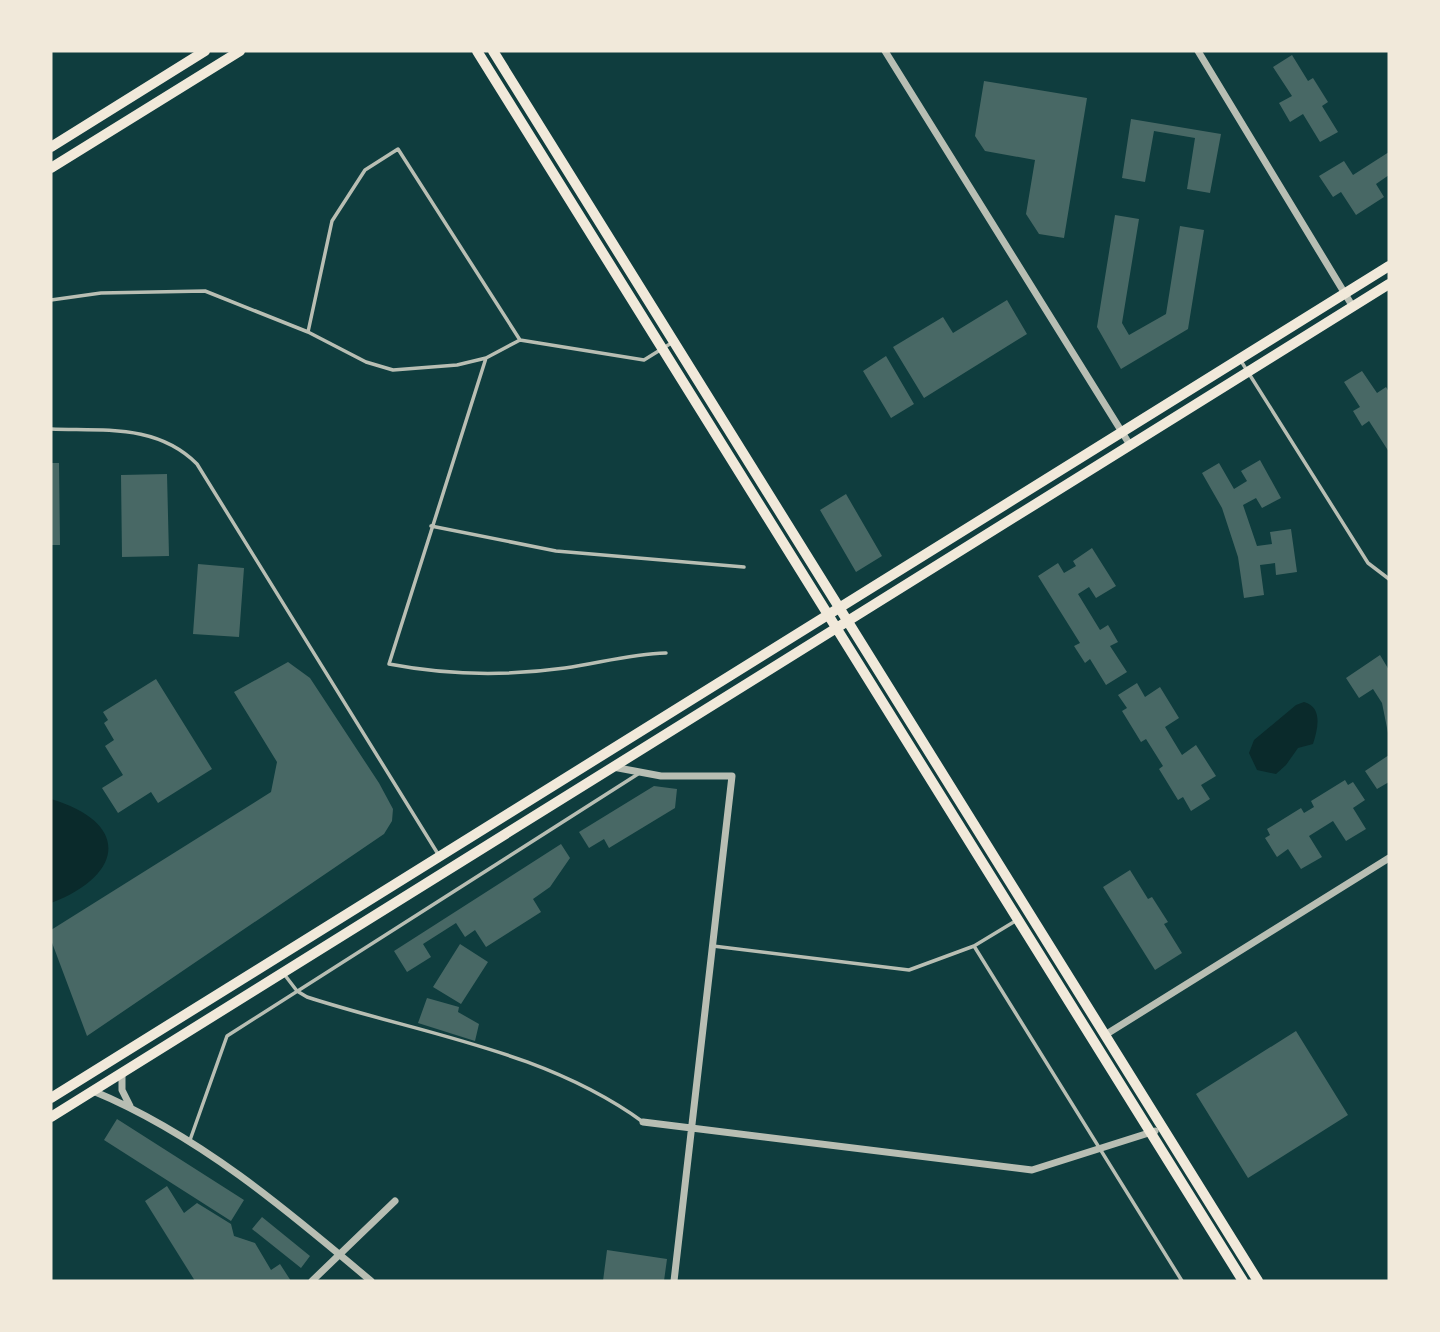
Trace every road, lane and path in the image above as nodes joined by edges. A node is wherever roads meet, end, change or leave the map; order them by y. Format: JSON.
{"nodes":[{"id":1,"x":205,"y":51,"type":"edge"},
{"id":2,"x":240,"y":51,"type":"edge"},
{"id":3,"x":477,"y":51,"type":"edge"},
{"id":4,"x":493,"y":51,"type":"edge"},
{"id":5,"x":885,"y":51,"type":"edge"},
{"id":6,"x":1198,"y":51,"type":"edge"},
{"id":7,"x":51,"y":146,"type":"edge"},
{"id":8,"x":51,"y":168,"type":"edge"},
{"id":9,"x":1389,"y":266,"type":"edge"},
{"id":10,"x":1389,"y":284,"type":"edge"},
{"id":11,"x":1345,"y":294,"type":"junction"},
{"id":12,"x":51,"y":300,"type":"edge"},
{"id":13,"x":1353,"y":307,"type":"junction"},
{"id":14,"x":308,"y":332,"type":"junction"},
{"id":15,"x":520,"y":340,"type":"junction"},
{"id":16,"x":674,"y":342,"type":"junction"},
{"id":17,"x":663,"y":348,"type":"junction"},
{"id":18,"x":486,"y":358,"type":"junction"},
{"id":19,"x":1240,"y":359,"type":"junction"},
{"id":20,"x":1248,"y":372,"type":"junction"},
{"id":21,"x":51,"y":429,"type":"edge"},
{"id":22,"x":1122,"y":433,"type":"junction"},
{"id":23,"x":1130,"y":445,"type":"junction"},
{"id":24,"x":431,"y":526,"type":"junction"},
{"id":25,"x":744,"y":567,"type":"dead end"},
{"id":26,"x":1389,"y":579,"type":"edge"},
{"id":27,"x":839,"y":608,"type":"junction"},
{"id":28,"x":828,"y":615,"type":"junction"},
{"id":29,"x":847,"y":621,"type":"junction"},
{"id":30,"x":836,"y":628,"type":"junction"},
{"id":31,"x":666,"y":653,"type":"dead end"},
{"id":32,"x":612,"y":767,"type":"junction"},
{"id":33,"x":640,"y":773,"type":"junction"},
{"id":34,"x":439,"y":857,"type":"junction"},
{"id":35,"x":1389,"y":858,"type":"edge"},
{"id":36,"x":1018,"y":920,"type":"junction"},
{"id":37,"x":713,"y":946,"type":"junction"},
{"id":38,"x":974,"y":946,"type":"junction"},
{"id":39,"x":283,"y":972,"type":"junction"},
{"id":40,"x":298,"y":991,"type":"junction"},
{"id":41,"x":1105,"y":1035,"type":"junction"},
{"id":42,"x":122,"y":1072,"type":"junction"},
{"id":43,"x":92,"y":1091,"type":"junction"},
{"id":44,"x":51,"y":1098,"type":"edge"},
{"id":45,"x":130,"y":1107,"type":"junction"},
{"id":46,"x":51,"y":1116,"type":"edge"},
{"id":47,"x":643,"y":1122,"type":"joint"},
{"id":48,"x":1162,"y":1127,"type":"junction"},
{"id":49,"x":692,"y":1129,"type":"junction"},
{"id":50,"x":1151,"y":1133,"type":"junction"},
{"id":51,"x":189,"y":1142,"type":"junction"},
{"id":52,"x":1100,"y":1149,"type":"junction"},
{"id":53,"x":395,"y":1201,"type":"dead end"},
{"id":54,"x":340,"y":1254,"type":"junction"},
{"id":55,"x":312,"y":1281,"type":"edge"},
{"id":56,"x":371,"y":1281,"type":"edge"},
{"id":57,"x":674,"y":1281,"type":"edge"},
{"id":58,"x":1182,"y":1281,"type":"edge"},
{"id":59,"x":1243,"y":1281,"type":"edge"},
{"id":60,"x":1258,"y":1281,"type":"edge"}],
"edges":[{"from":1,"to":7,"type":"main road"},
{"from":2,"to":8,"type":"main road"},
{"from":3,"to":17,"type":"main road"},
{"from":4,"to":16,"type":"main road"},
{"from":5,"to":22,"type":"street"},
{"from":6,"to":11,"type":"street"},
{"from":9,"to":11,"type":"main road"},
{"from":10,"to":13,"type":"main road"},
{"from":11,"to":13,"type":"street"},
{"from":11,"to":19,"type":"main road"},
{"from":12,"to":14,"type":"lane"},
{"from":13,"to":20,"type":"main road"},
{"from":14,"to":15,"type":"lane"},
{"from":14,"to":18,"type":"lane"},
{"from":15,"to":17,"type":"lane"},
{"from":15,"to":18,"type":"lane"},
{"from":16,"to":17,"type":"lane"},
{"from":16,"to":27,"type":"main road"},
{"from":17,"to":28,"type":"main road"},
{"from":18,"to":24,"type":"lane"},
{"from":19,"to":20,"type":"lane"},
{"from":19,"to":22,"type":"main road"},
{"from":20,"to":23,"type":"main road"},
{"from":20,"to":26,"type":"lane"},
{"from":21,"to":34,"type":"lane"},
{"from":22,"to":23,"type":"street"},
{"from":22,"to":27,"type":"main road"},
{"from":23,"to":29,"type":"main road"},
{"from":24,"to":25,"type":"lane"},
{"from":24,"to":31,"type":"lane"},
{"from":27,"to":28,"type":"main road"},
{"from":27,"to":29,"type":"main road"},
{"from":28,"to":30,"type":"main road"},
{"from":28,"to":34,"type":"main road"},
{"from":29,"to":30,"type":"main road"},
{"from":29,"to":41,"type":"main road"},
{"from":30,"to":32,"type":"main road"},
{"from":30,"to":36,"type":"main road"},
{"from":32,"to":33,"type":"street"},
{"from":32,"to":39,"type":"main road"},
{"from":33,"to":37,"type":"street"},
{"from":33,"to":40,"type":"lane"},
{"from":34,"to":44,"type":"main road"},
{"from":35,"to":41,"type":"street"},
{"from":36,"to":38,"type":"lane"},
{"from":36,"to":50,"type":"main road"},
{"from":37,"to":38,"type":"lane"},
{"from":37,"to":49,"type":"street"},
{"from":38,"to":52,"type":"lane"},
{"from":39,"to":40,"type":"lane"},
{"from":39,"to":42,"type":"main road"},
{"from":40,"to":47,"type":"lane"},
{"from":40,"to":51,"type":"lane"},
{"from":41,"to":48,"type":"main road"},
{"from":42,"to":43,"type":"main road"},
{"from":42,"to":45,"type":"street"},
{"from":43,"to":45,"type":"street"},
{"from":43,"to":46,"type":"main road"},
{"from":45,"to":51,"type":"street"},
{"from":47,"to":49,"type":"street"},
{"from":48,"to":50,"type":"street"},
{"from":48,"to":60,"type":"main road"},
{"from":49,"to":52,"type":"street"},
{"from":49,"to":57,"type":"street"},
{"from":50,"to":52,"type":"street"},
{"from":50,"to":59,"type":"main road"},
{"from":51,"to":54,"type":"street"},
{"from":52,"to":58,"type":"lane"},
{"from":53,"to":54,"type":"street"},
{"from":54,"to":55,"type":"street"},
{"from":54,"to":56,"type":"street"}]}
